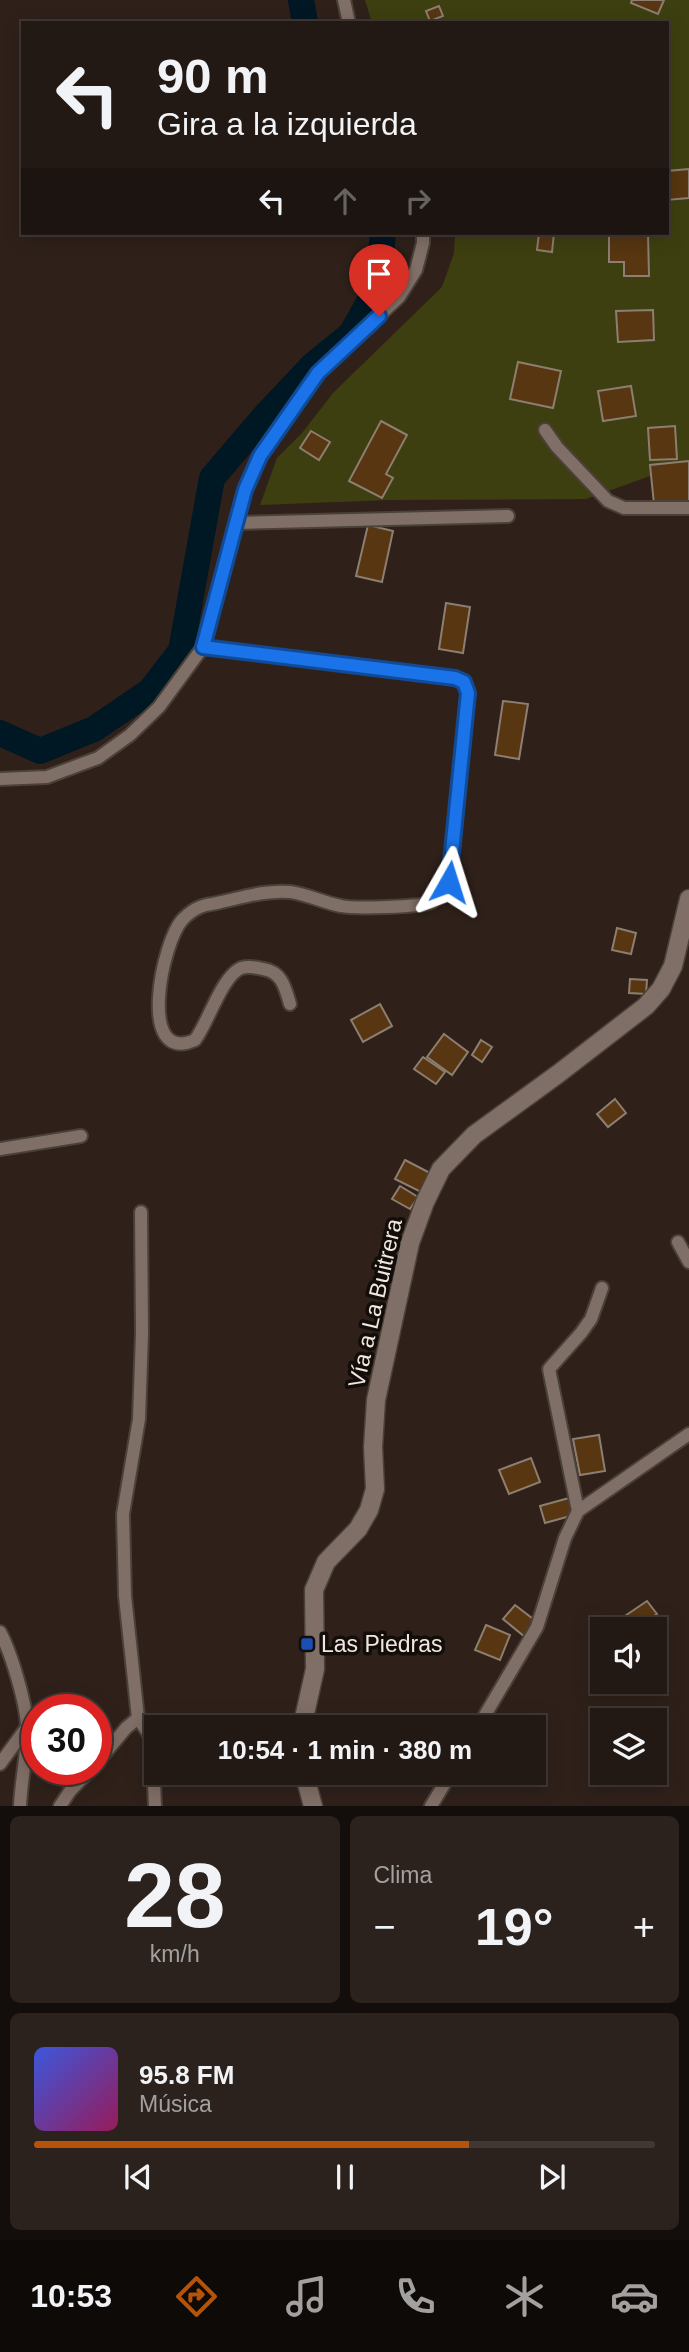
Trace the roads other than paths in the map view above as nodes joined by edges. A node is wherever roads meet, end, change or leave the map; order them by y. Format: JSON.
{"nodes":[{"id":1,"x":344,"y":0,"type":"edge"},
{"id":2,"x":349,"y":21,"type":"edge"},
{"id":3,"x":423,"y":235,"type":"edge"},
{"id":4,"x":545,"y":430,"type":"dead end"},
{"id":5,"x":689,"y":508,"type":"edge"},
{"id":6,"x":508,"y":516,"type":"dead end"},
{"id":7,"x":236,"y":523,"type":"junction"},
{"id":8,"x":203,"y":647,"type":"junction"},
{"id":9,"x":0,"y":779,"type":"edge"},
{"id":10,"x":689,"y":899,"type":"edge"},
{"id":11,"x":290,"y":1004,"type":"dead end"},
{"id":12,"x":81,"y":1136,"type":"dead end"},
{"id":13,"x":0,"y":1149,"type":"edge"},
{"id":14,"x":141,"y":1212,"type":"dead end"},
{"id":15,"x":678,"y":1242,"type":"dead end"},
{"id":16,"x":689,"y":1262,"type":"edge"},
{"id":17,"x":602,"y":1288,"type":"dead end"},
{"id":18,"x":689,"y":1434,"type":"edge"},
{"id":19,"x":578,"y":1511,"type":"junction"},
{"id":20,"x":0,"y":1632,"type":"edge"},
{"id":21,"x":21,"y":1696,"type":"edge"},
{"id":22,"x":305,"y":1715,"type":"edge"},
{"id":23,"x":485,"y":1715,"type":"edge"},
{"id":24,"x":138,"y":1718,"type":"junction"},
{"id":25,"x":21,"y":1736,"type":"edge"},
{"id":26,"x":112,"y":1745,"type":"edge"},
{"id":27,"x":0,"y":1764,"type":"edge"},
{"id":28,"x":21,"y":1782,"type":"edge"},
{"id":29,"x":76,"y":1785,"type":"edge"},
{"id":30,"x":307,"y":1785,"type":"edge"},
{"id":31,"x":444,"y":1785,"type":"edge"},
{"id":32,"x":20,"y":1806,"type":"edge"},
{"id":33,"x":60,"y":1806,"type":"edge"},
{"id":34,"x":155,"y":1806,"type":"edge"},
{"id":35,"x":313,"y":1806,"type":"edge"},
{"id":36,"x":431,"y":1806,"type":"edge"}],
"edges":[{"from":1,"to":2,"type":"street"},
{"from":3,"to":7,"type":"street"},
{"from":4,"to":5,"type":"street"},
{"from":6,"to":7,"type":"street"},
{"from":7,"to":8,"type":"street"},
{"from":8,"to":9,"type":"street"},
{"from":8,"to":11,"type":"street"},
{"from":10,"to":22,"type":"street","name":"Vía a La Buitrera"},
{"from":12,"to":13,"type":"street"},
{"from":14,"to":24,"type":"street"},
{"from":15,"to":16,"type":"street"},
{"from":17,"to":19,"type":"street"},
{"from":18,"to":19,"type":"street"},
{"from":19,"to":23,"type":"street"},
{"from":20,"to":21,"type":"street"},
{"from":24,"to":26,"type":"street"},
{"from":24,"to":34,"type":"street"},
{"from":25,"to":27,"type":"street"},
{"from":28,"to":32,"type":"street"},
{"from":29,"to":33,"type":"street"},
{"from":30,"to":35,"type":"street"},
{"from":31,"to":36,"type":"street"}]}
